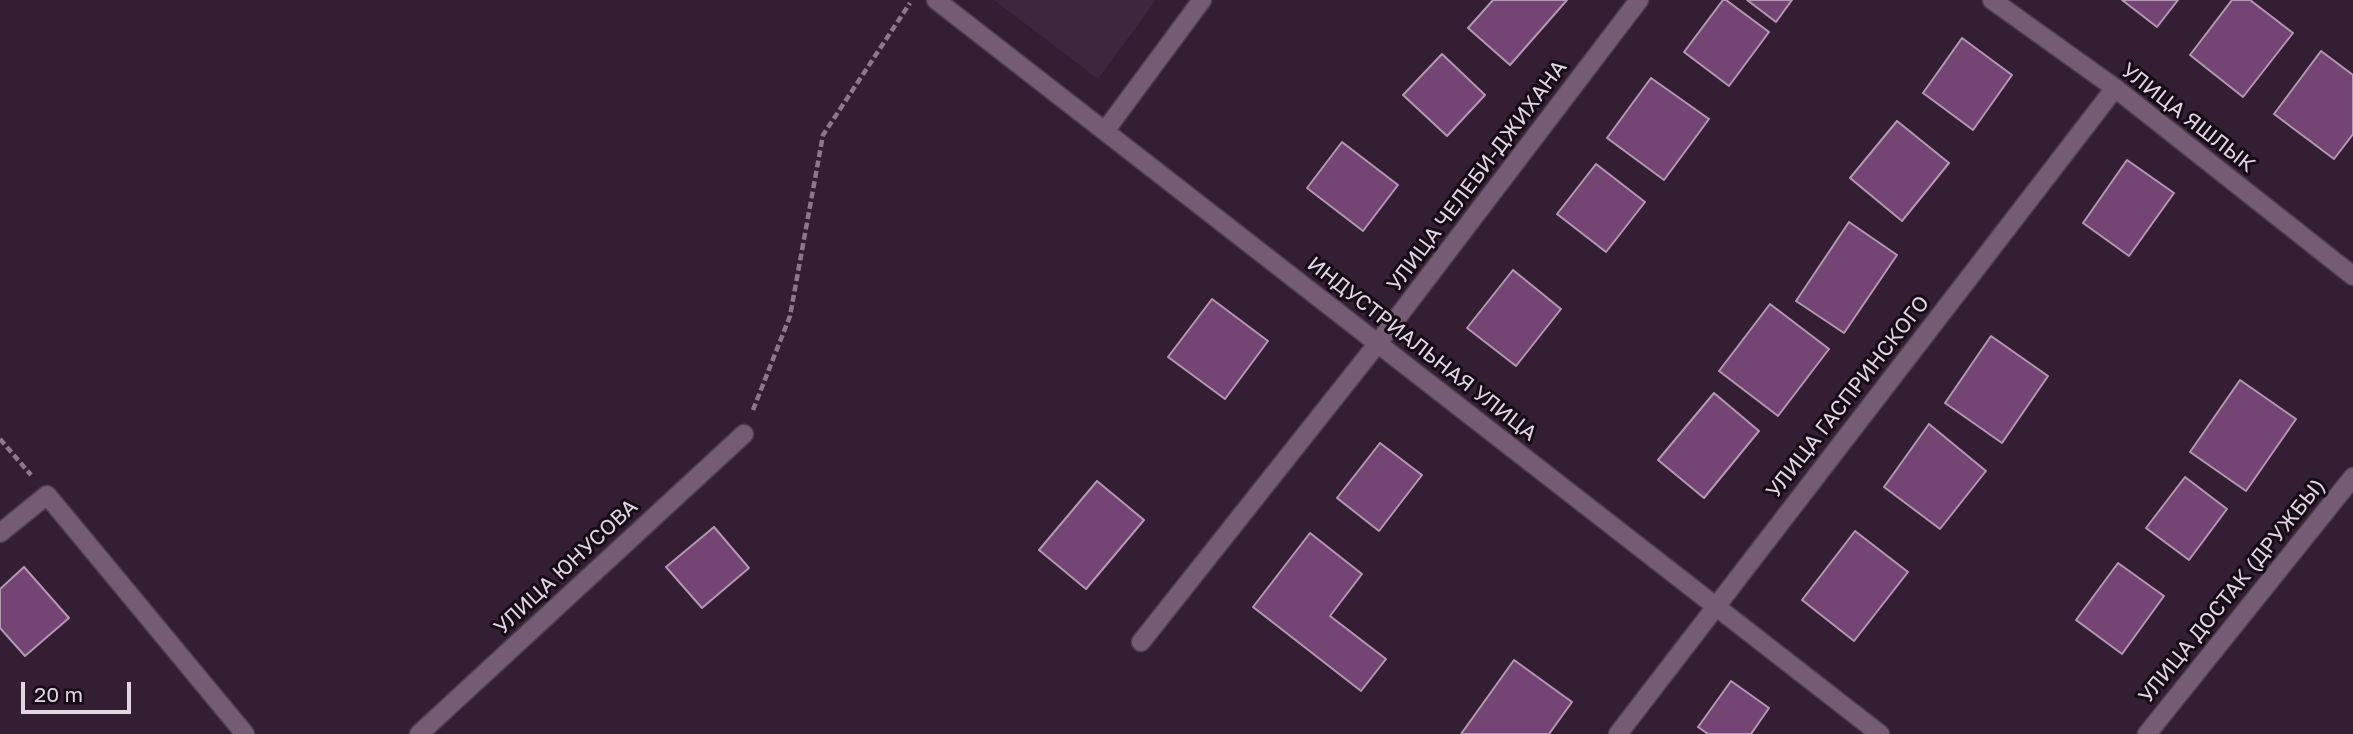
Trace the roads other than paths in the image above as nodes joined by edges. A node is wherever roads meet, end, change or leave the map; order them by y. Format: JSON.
{"nodes":[{"id":1,"x":936,"y":0,"type":"edge"},
{"id":2,"x":1202,"y":0,"type":"edge"},
{"id":3,"x":1639,"y":0,"type":"edge"},
{"id":4,"x":1992,"y":0,"type":"edge"},
{"id":5,"x":2115,"y":88,"type":"junction"},
{"id":6,"x":1105,"y":131,"type":"junction"},
{"id":7,"x":2353,"y":276,"type":"edge"},
{"id":8,"x":1378,"y":344,"type":"junction"},
{"id":9,"x":744,"y":434,"type":"road end"},
{"id":10,"x":2353,"y":477,"type":"edge"},
{"id":11,"x":0,"y":533,"type":"edge"},
{"id":12,"x":1716,"y":607,"type":"junction"},
{"id":13,"x":1141,"y":642,"type":"dead end"},
{"id":14,"x":245,"y":734,"type":"edge"},
{"id":15,"x":419,"y":734,"type":"edge"},
{"id":16,"x":1618,"y":734,"type":"edge"},
{"id":17,"x":1880,"y":734,"type":"edge"},
{"id":18,"x":2147,"y":734,"type":"edge"}],
"edges":[{"from":1,"to":6,"type":"street","name":"ИНДУСТРИАЛЬНАЯ УЛИЦА"},
{"from":2,"to":6,"type":"street"},
{"from":3,"to":8,"type":"street","name":"УЛИЦА ЧЕЛЕБИ-ДЖИХАНА"},
{"from":4,"to":5,"type":"street","name":"УЛИЦА ЯШЛЫК"},
{"from":5,"to":7,"type":"street","name":"УЛИЦА ЯШЛЫК"},
{"from":5,"to":12,"type":"street","name":"УЛИЦА ГАСПРИНСКОГО"},
{"from":6,"to":8,"type":"street","name":"ИНДУСТРИАЛЬНАЯ УЛИЦА"},
{"from":8,"to":12,"type":"street","name":"ИНДУСТРИАЛЬНАЯ УЛИЦА"},
{"from":8,"to":13,"type":"street","name":"УЛИЦА ЧЕЛЕБИ-ДЖИХАНА"},
{"from":9,"to":15,"type":"street","name":"УЛИЦА ЮНУСОВА"},
{"from":10,"to":18,"type":"street","name":"УЛИЦА ДОСТАК (ДРУЖБЫ)"},
{"from":11,"to":14,"type":"street"},
{"from":12,"to":16,"type":"street","name":"УЛИЦА ГАСПРИНСКОГО"},
{"from":12,"to":17,"type":"street","name":"ИНДУСТРИАЛЬНАЯ УЛИЦА"}]}
